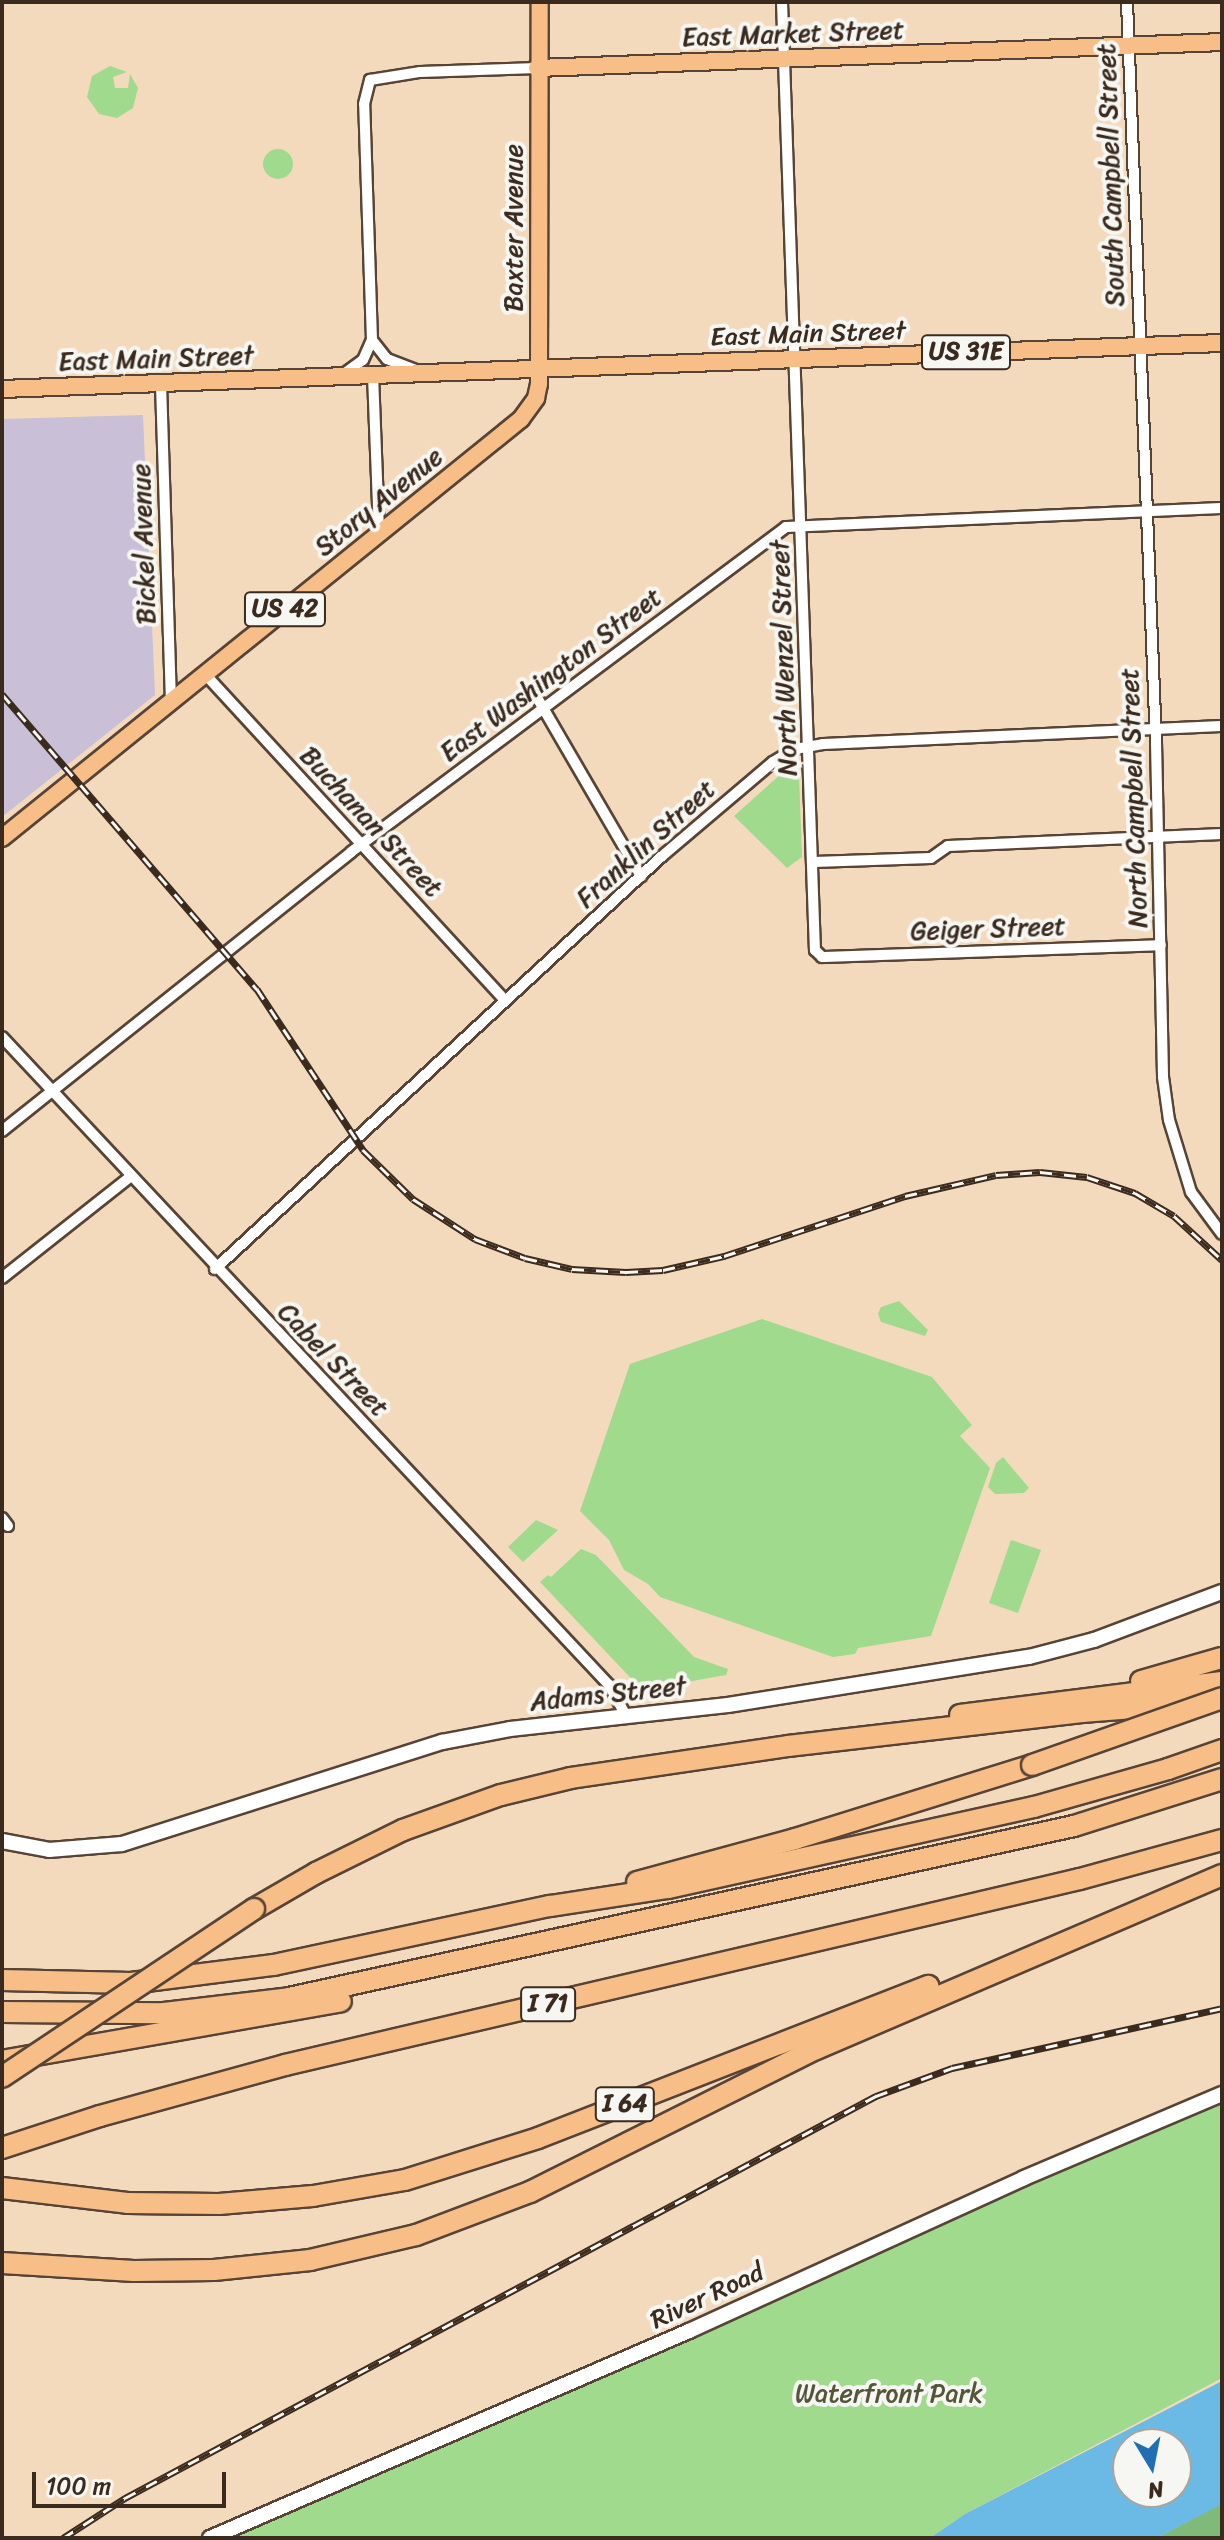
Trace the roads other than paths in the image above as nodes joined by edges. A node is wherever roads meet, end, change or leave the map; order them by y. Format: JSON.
{"nodes":[{"id":1,"x":540,"y":2,"type":"edge"},
{"id":2,"x":782,"y":2,"type":"edge"},
{"id":3,"x":1127,"y":2,"type":"edge"},
{"id":4,"x":1222,"y":42,"type":"edge"},
{"id":5,"x":1129,"y":45,"type":"junction"},
{"id":6,"x":784,"y":59,"type":"junction"},
{"id":7,"x":537,"y":68,"type":"junction"},
{"id":8,"x":372,"y":340,"type":"junction"},
{"id":9,"x":1222,"y":343,"type":"edge"},
{"id":10,"x":1139,"y":346,"type":"junction"},
{"id":11,"x":794,"y":359,"type":"junction"},
{"id":12,"x":539,"y":369,"type":"junction"},
{"id":13,"x":423,"y":373,"type":"junction"},
{"id":14,"x":373,"y":375,"type":"junction"},
{"id":15,"x":341,"y":376,"type":"junction"},
{"id":16,"x":161,"y":384,"type":"junction"},
{"id":17,"x":2,"y":389,"type":"edge"},
{"id":18,"x":1222,"y":508,"type":"edge"},
{"id":19,"x":1145,"y":511,"type":"junction"},
{"id":20,"x":801,"y":525,"type":"junction"},
{"id":21,"x":379,"y":533,"type":"junction"},
{"id":22,"x":205,"y":674,"type":"junction"},
{"id":23,"x":535,"y":694,"type":"dead end"},
{"id":24,"x":171,"y":702,"type":"junction"},
{"id":25,"x":543,"y":707,"type":"junction"},
{"id":26,"x":1222,"y":726,"type":"edge"},
{"id":27,"x":1155,"y":730,"type":"junction"},
{"id":28,"x":809,"y":746,"type":"junction"},
{"id":29,"x":1222,"y":834,"type":"edge"},
{"id":30,"x":1158,"y":836,"type":"junction"},
{"id":31,"x":2,"y":838,"type":"edge"},
{"id":32,"x":362,"y":844,"type":"junction"},
{"id":33,"x":814,"y":862,"type":"junction"},
{"id":34,"x":641,"y":876,"type":"junction"},
{"id":35,"x":1161,"y":945,"type":"junction"},
{"id":36,"x":818,"y":954,"type":"joint"},
{"id":37,"x":505,"y":1000,"type":"junction"},
{"id":38,"x":2,"y":1037,"type":"edge"},
{"id":39,"x":52,"y":1091,"type":"junction"},
{"id":40,"x":2,"y":1131,"type":"edge"},
{"id":41,"x":131,"y":1176,"type":"junction"},
{"id":42,"x":1222,"y":1234,"type":"edge"},
{"id":43,"x":215,"y":1269,"type":"junction"},
{"id":44,"x":2,"y":1278,"type":"edge"},
{"id":45,"x":1222,"y":1592,"type":"edge"},
{"id":46,"x":1222,"y":1658,"type":"edge"},
{"id":47,"x":1222,"y":1682,"type":"edge"},
{"id":48,"x":1222,"y":1700,"type":"edge"},
{"id":49,"x":1007,"y":1706,"type":"junction"},
{"id":50,"x":627,"y":1717,"type":"junction"},
{"id":51,"x":788,"y":1746,"type":"junction"},
{"id":52,"x":1222,"y":1750,"type":"edge"},
{"id":53,"x":1222,"y":1779,"type":"edge"},
{"id":54,"x":1222,"y":1830,"type":"edge"},
{"id":55,"x":1222,"y":1840,"type":"edge"},
{"id":56,"x":2,"y":1841,"type":"edge"},
{"id":57,"x":1222,"y":1875,"type":"edge"},
{"id":58,"x":1080,"y":1879,"type":"junction"},
{"id":59,"x":550,"y":1906,"type":"junction"},
{"id":60,"x":495,"y":1954,"type":"junction"},
{"id":61,"x":2,"y":1980,"type":"edge"},
{"id":62,"x":2,"y":2012,"type":"edge"},
{"id":63,"x":2,"y":2061,"type":"edge"},
{"id":64,"x":2,"y":2077,"type":"edge"},
{"id":65,"x":1222,"y":2094,"type":"edge"},
{"id":66,"x":10,"y":2145,"type":"edge"},
{"id":67,"x":2,"y":2188,"type":"edge"},
{"id":68,"x":2,"y":2263,"type":"edge"},
{"id":69,"x":210,"y":2538,"type":"edge"}],
"edges":[{"from":1,"to":7,"type":"main road","name":"Baxter Avenue"},
{"from":2,"to":6,"type":"street","name":"North Wenzel Street"},
{"from":3,"to":5,"type":"street","name":"South Campbell Street"},
{"from":4,"to":5,"type":"main road","name":"East Market Street"},
{"from":5,"to":6,"type":"main road","name":"East Market Street"},
{"from":5,"to":10,"type":"street","name":"South Campbell Street"},
{"from":6,"to":7,"type":"main road","name":"East Market Street"},
{"from":6,"to":11,"type":"street","name":"North Wenzel Street"},
{"from":7,"to":8,"type":"street","name":"East Market Street"},
{"from":7,"to":12,"type":"main road","name":"Baxter Avenue"},
{"from":8,"to":13,"type":"street"},
{"from":8,"to":15,"type":"street"},
{"from":9,"to":10,"type":"main road","name":"East Main Street","number":"US 31E"},
{"from":10,"to":11,"type":"main road","name":"East Main Street","number":"US 31E"},
{"from":10,"to":19,"type":"street","name":"North Campbell Street"},
{"from":11,"to":12,"type":"main road","name":"East Main Street","number":"US 31E"},
{"from":11,"to":20,"type":"street","name":"North Wenzel Street"},
{"from":12,"to":13,"type":"main road","name":"East Main Street"},
{"from":12,"to":21,"type":"main road","name":"Story Avenue","number":"US 42"},
{"from":13,"to":14,"type":"main road","name":"East Main Street"},
{"from":14,"to":15,"type":"main road","name":"East Main Street"},
{"from":14,"to":21,"type":"street"},
{"from":15,"to":16,"type":"main road","name":"East Main Street"},
{"from":16,"to":17,"type":"main road","name":"East Main Street"},
{"from":16,"to":24,"type":"street","name":"Bickel Avenue"},
{"from":18,"to":19,"type":"street","name":"East Washington Street"},
{"from":19,"to":20,"type":"street","name":"East Washington Street"},
{"from":19,"to":27,"type":"street","name":"North Campbell Street"},
{"from":20,"to":25,"type":"street","name":"East Washington Street"},
{"from":20,"to":28,"type":"street","name":"North Wenzel Street"},
{"from":21,"to":22,"type":"main road","name":"Story Avenue","number":"US 42"},
{"from":22,"to":24,"type":"main road","name":"Story Avenue","number":"US 42"},
{"from":22,"to":32,"type":"street","name":"Buchanan Street"},
{"from":23,"to":25,"type":"street"},
{"from":24,"to":31,"type":"main road","name":"Story Avenue","number":"US 42"},
{"from":25,"to":32,"type":"street","name":"East Washington Street"},
{"from":25,"to":34,"type":"street"},
{"from":26,"to":27,"type":"street","name":"Franklin Street"},
{"from":27,"to":28,"type":"street","name":"Franklin Street"},
{"from":27,"to":30,"type":"street","name":"North Campbell Street"},
{"from":28,"to":33,"type":"street","name":"North Wenzel Street"},
{"from":28,"to":34,"type":"street","name":"Franklin Street"},
{"from":29,"to":30,"type":"street"},
{"from":30,"to":33,"type":"street"},
{"from":30,"to":35,"type":"street","name":"North Campbell Street"},
{"from":32,"to":37,"type":"street","name":"Buchanan Street"},
{"from":32,"to":39,"type":"street","name":"East Washington Street"},
{"from":33,"to":36,"type":"street","name":"North Wenzel Street"},
{"from":34,"to":37,"type":"street","name":"Franklin Street"},
{"from":35,"to":36,"type":"street","name":"Geiger Street"},
{"from":35,"to":42,"type":"street","name":"North Campbell Street"},
{"from":37,"to":43,"type":"street","name":"Franklin Street"},
{"from":38,"to":39,"type":"street","name":"Cabel Street"},
{"from":39,"to":40,"type":"street","name":"East Washington Street"},
{"from":39,"to":41,"type":"street","name":"Cabel Street"},
{"from":41,"to":43,"type":"street","name":"Cabel Street"},
{"from":41,"to":44,"type":"street"},
{"from":43,"to":50,"type":"street","name":"Cabel Street"},
{"from":45,"to":50,"type":"street","name":"Adams Street"},
{"from":46,"to":49,"type":"highway"},
{"from":47,"to":49,"type":"highway"},
{"from":48,"to":51,"type":"highway"},
{"from":48,"to":59,"type":"highway","bridge":true},
{"from":49,"to":51,"type":"highway"},
{"from":50,"to":56,"type":"street","name":"Adams Street"},
{"from":51,"to":64,"type":"highway","bridge":true},
{"from":52,"to":59,"type":"highway"},
{"from":53,"to":60,"type":"highway"},
{"from":54,"to":58,"type":"highway"},
{"from":55,"to":58,"type":"highway"},
{"from":57,"to":67,"type":"highway","number":"I 64"},
{"from":57,"to":68,"type":"highway"},
{"from":58,"to":66,"type":"highway","number":"I 71"},
{"from":59,"to":61,"type":"highway"},
{"from":60,"to":62,"type":"highway"},
{"from":60,"to":63,"type":"highway"},
{"from":65,"to":69,"type":"street","name":"River Road"}]}
